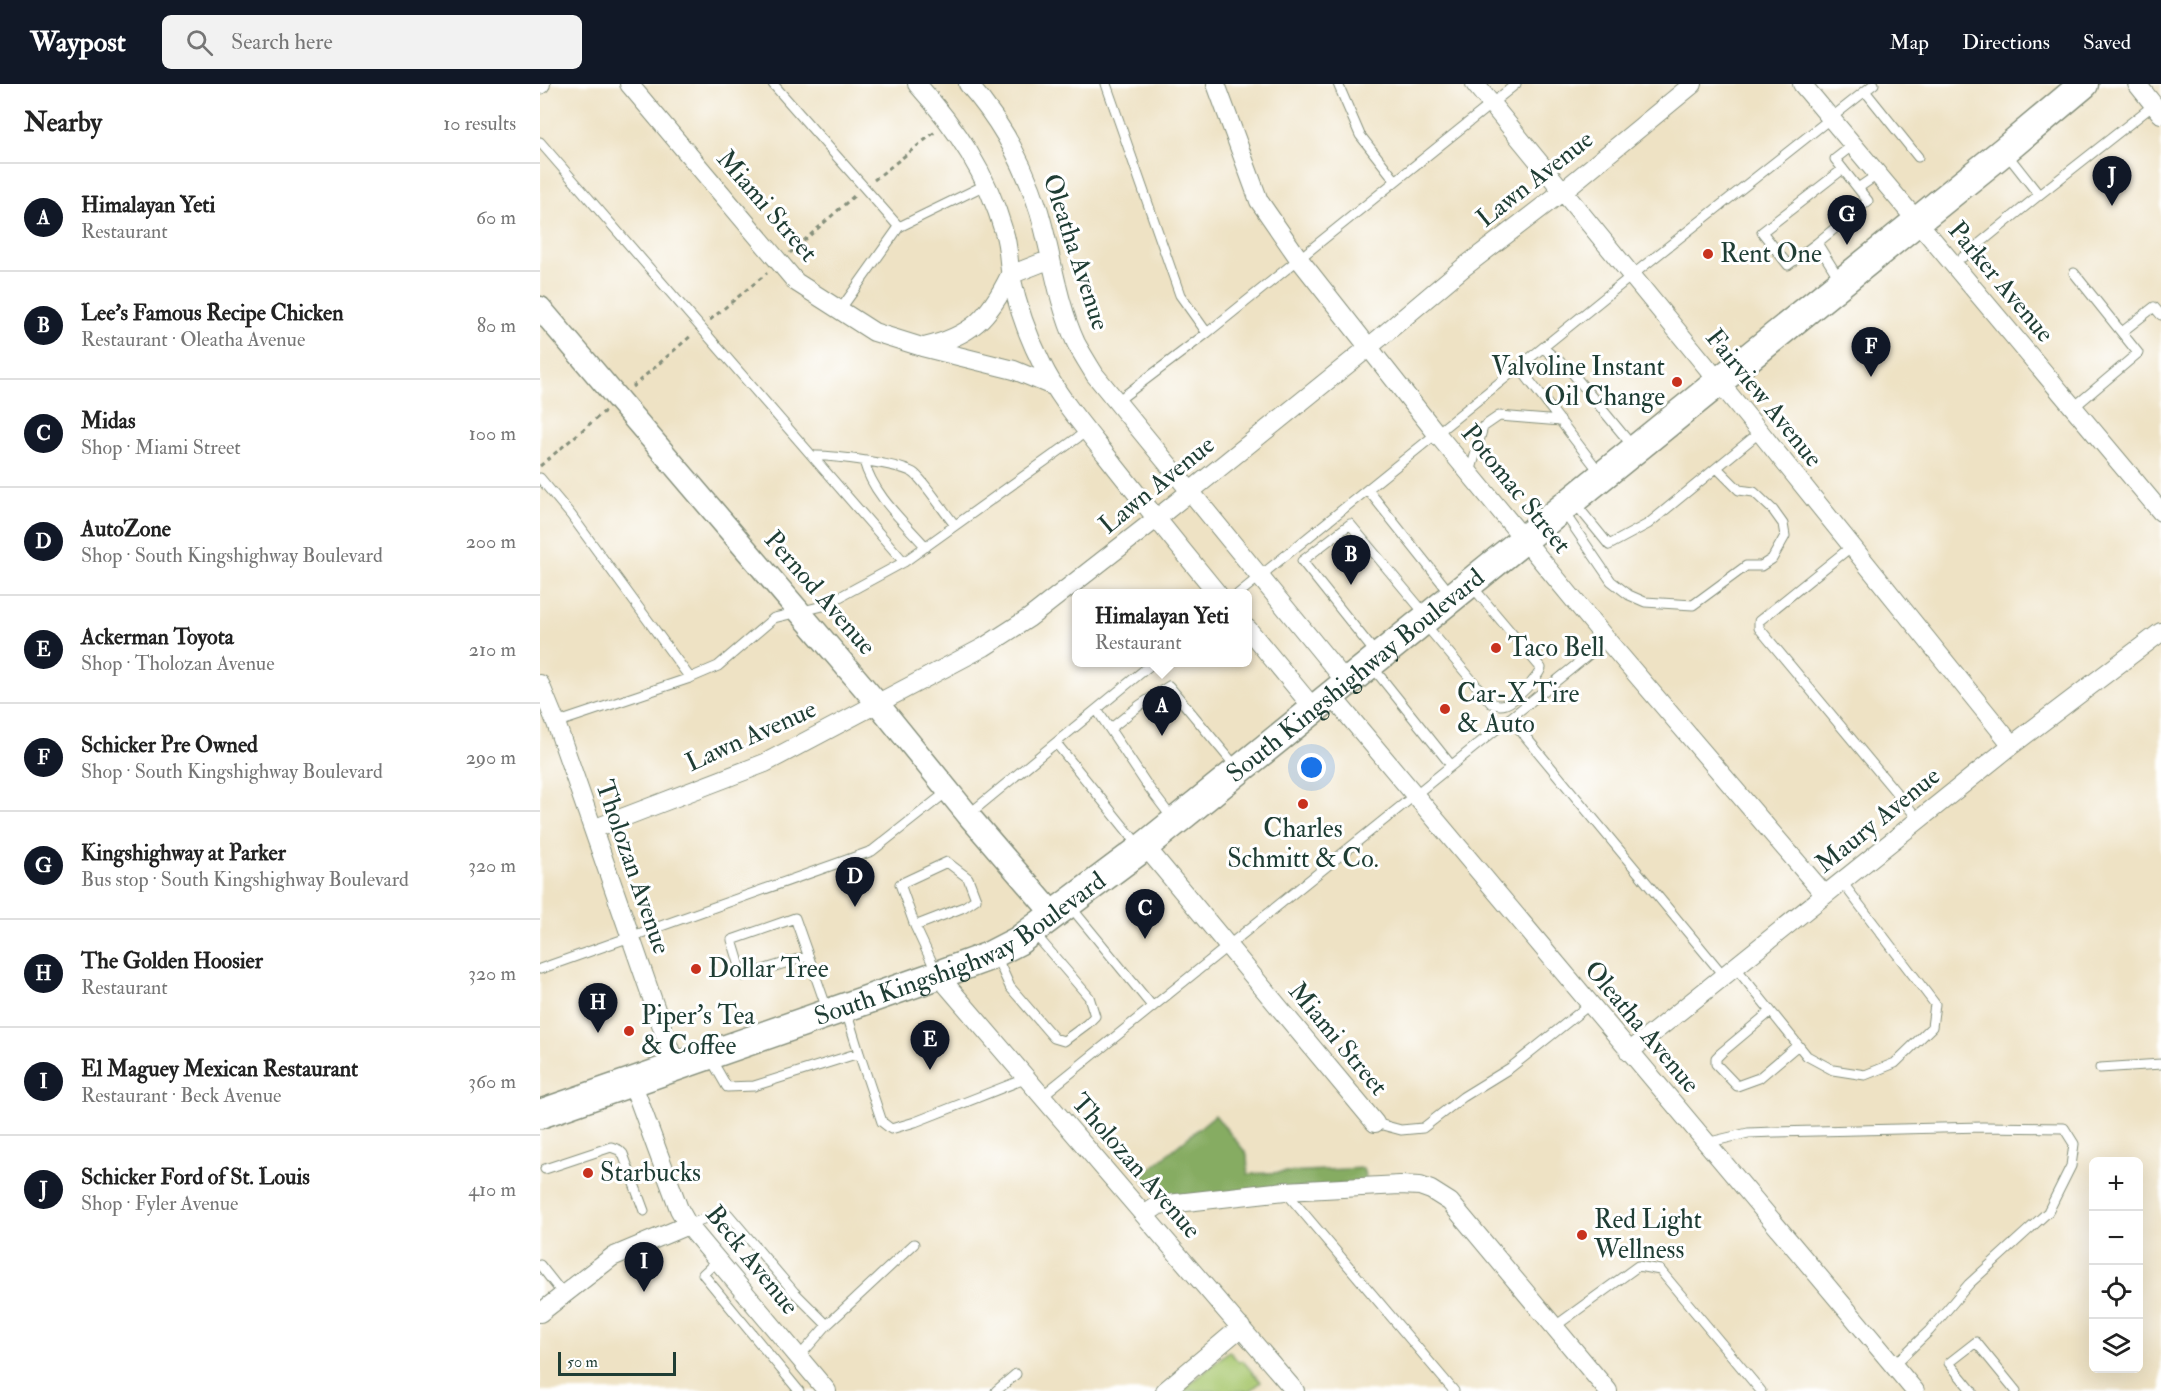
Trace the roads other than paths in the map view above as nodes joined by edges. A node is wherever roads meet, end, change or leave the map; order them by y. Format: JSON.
{"nodes":[{"id":1,"x":629,"y":84,"type":"edge"},
{"id":2,"x":773,"y":84,"type":"edge"},
{"id":3,"x":917,"y":84,"type":"edge"},
{"id":4,"x":969,"y":84,"type":"edge"},
{"id":5,"x":1106,"y":84,"type":"edge"},
{"id":6,"x":1216,"y":84,"type":"edge"},
{"id":7,"x":1338,"y":84,"type":"edge"},
{"id":8,"x":1475,"y":84,"type":"edge"},
{"id":9,"x":1516,"y":84,"type":"edge"},
{"id":10,"x":1693,"y":84,"type":"edge"},
{"id":11,"x":1802,"y":84,"type":"edge"},
{"id":12,"x":1874,"y":84,"type":"edge"},
{"id":13,"x":2084,"y":84,"type":"edge"},
{"id":14,"x":2137,"y":84,"type":"edge"},
{"id":15,"x":1865,"y":91,"type":"junction"},
{"id":16,"x":1491,"y":105,"type":"junction"},
{"id":17,"x":2158,"y":106,"type":"edge"},
{"id":18,"x":1830,"y":118,"type":"junction"},
{"id":19,"x":540,"y":142,"type":"edge"},
{"id":20,"x":1852,"y":145,"type":"junction"},
{"id":21,"x":2004,"y":151,"type":"junction"},
{"id":22,"x":1918,"y":157,"type":"dead end"},
{"id":23,"x":1843,"y":169,"type":"junction"},
{"id":24,"x":1878,"y":175,"type":"junction"},
{"id":25,"x":1395,"y":180,"type":"junction"},
{"id":26,"x":987,"y":184,"type":"junction"},
{"id":27,"x":1858,"y":188,"type":"junction"},
{"id":28,"x":1563,"y":191,"type":"junction"},
{"id":29,"x":2039,"y":195,"type":"junction"},
{"id":30,"x":1916,"y":221,"type":"junction"},
{"id":31,"x":899,"y":226,"type":"junction"},
{"id":32,"x":1817,"y":243,"type":"junction"},
{"id":33,"x":1963,"y":257,"type":"dead end"},
{"id":34,"x":1051,"y":259,"type":"junction"},
{"id":35,"x":1299,"y":259,"type":"junction"},
{"id":36,"x":2074,"y":273,"type":"dead end"},
{"id":37,"x":1010,"y":276,"type":"junction"},
{"id":38,"x":1631,"y":277,"type":"junction"},
{"id":39,"x":1842,"y":282,"type":"junction"},
{"id":40,"x":2157,"y":304,"type":"edge"},
{"id":41,"x":540,"y":308,"type":"edge"},
{"id":42,"x":840,"y":310,"type":"junction"},
{"id":43,"x":2161,"y":315,"type":"edge"},
{"id":44,"x":2122,"y":332,"type":"junction"},
{"id":45,"x":1207,"y":333,"type":"junction"},
{"id":46,"x":922,"y":347,"type":"junction"},
{"id":47,"x":1369,"y":347,"type":"junction"},
{"id":48,"x":1543,"y":348,"type":"junction"},
{"id":49,"x":1519,"y":368,"type":"junction"},
{"id":50,"x":1719,"y":382,"type":"junction"},
{"id":51,"x":1055,"y":387,"type":"junction"},
{"id":52,"x":1116,"y":403,"type":"junction"},
{"id":53,"x":2073,"y":408,"type":"junction"},
{"id":54,"x":1561,"y":421,"type":"junction"},
{"id":55,"x":1087,"y":431,"type":"junction"},
{"id":56,"x":1760,"y":432,"type":"junction"},
{"id":57,"x":1437,"y":434,"type":"junction"},
{"id":58,"x":1635,"y":450,"type":"junction"},
{"id":59,"x":812,"y":456,"type":"junction"},
{"id":60,"x":864,"y":461,"type":"junction"},
{"id":61,"x":1717,"y":468,"type":"junction"},
{"id":62,"x":1470,"y":473,"type":"junction"},
{"id":63,"x":1603,"y":476,"type":"junction"},
{"id":64,"x":540,"y":478,"type":"edge"},
{"id":65,"x":1368,"y":490,"type":"junction"},
{"id":66,"x":1190,"y":491,"type":"junction"},
{"id":67,"x":1567,"y":504,"type":"junction"},
{"id":68,"x":2161,"y":512,"type":"edge"},
{"id":69,"x":1156,"y":519,"type":"junction"},
{"id":70,"x":955,"y":525,"type":"junction"},
{"id":71,"x":1524,"y":539,"type":"junction"},
{"id":72,"x":1852,"y":546,"type":"junction"},
{"id":73,"x":926,"y":547,"type":"junction"},
{"id":74,"x":904,"y":562,"type":"junction"},
{"id":75,"x":1260,"y":576,"type":"junction"},
{"id":76,"x":1214,"y":589,"type":"edge"},
{"id":77,"x":1244,"y":589,"type":"edge"},
{"id":78,"x":1461,"y":590,"type":"junction"},
{"id":79,"x":797,"y":611,"type":"junction"},
{"id":80,"x":1425,"y":619,"type":"junction"},
{"id":81,"x":1252,"y":632,"type":"edge"},
{"id":82,"x":2161,"y":632,"type":"edge"},
{"id":83,"x":1607,"y":640,"type":"junction"},
{"id":84,"x":1374,"y":660,"type":"junction"},
{"id":85,"x":1149,"y":667,"type":"edge"},
{"id":86,"x":690,"y":678,"type":"junction"},
{"id":87,"x":540,"y":684,"type":"edge"},
{"id":88,"x":1330,"y":696,"type":"junction"},
{"id":89,"x":878,"y":704,"type":"junction"},
{"id":90,"x":1097,"y":710,"type":"junction"},
{"id":91,"x":1510,"y":718,"type":"junction"},
{"id":92,"x":556,"y":723,"type":"junction"},
{"id":93,"x":1110,"y":729,"type":"junction"},
{"id":94,"x":1056,"y":743,"type":"junction"},
{"id":95,"x":2012,"y":745,"type":"junction"},
{"id":96,"x":1451,"y":765,"type":"junction"},
{"id":97,"x":1239,"y":770,"type":"junction"},
{"id":98,"x":948,"y":791,"type":"junction"},
{"id":99,"x":1414,"y":795,"type":"junction"},
{"id":100,"x":968,"y":815,"type":"junction"},
{"id":101,"x":1919,"y":820,"type":"junction"},
{"id":102,"x":1175,"y":822,"type":"junction"},
{"id":103,"x":592,"y":829,"type":"junction"},
{"id":104,"x":1143,"y":847,"type":"junction"},
{"id":105,"x":1842,"y":882,"type":"junction"},
{"id":106,"x":1825,"y":895,"type":"junction"},
{"id":107,"x":1052,"y":917,"type":"junction"},
{"id":108,"x":915,"y":926,"type":"junction"},
{"id":109,"x":630,"y":937,"type":"junction"},
{"id":110,"x":1226,"y":946,"type":"junction"},
{"id":111,"x":995,"y":953,"type":"junction"},
{"id":112,"x":808,"y":956,"type":"junction"},
{"id":113,"x":540,"y":969,"type":"edge"},
{"id":114,"x":1730,"y":972,"type":"junction"},
{"id":115,"x":938,"y":975,"type":"junction"},
{"id":116,"x":1589,"y":1005,"type":"junction"},
{"id":117,"x":1152,"y":1006,"type":"junction"},
{"id":118,"x":837,"y":1011,"type":"junction"},
{"id":119,"x":1770,"y":1012,"type":"junction"},
{"id":120,"x":1797,"y":1045,"type":"junction"},
{"id":121,"x":1629,"y":1052,"type":"junction"},
{"id":122,"x":859,"y":1053,"type":"junction"},
{"id":123,"x":710,"y":1057,"type":"junction"},
{"id":124,"x":2161,"y":1064,"type":"edge"},
{"id":125,"x":676,"y":1067,"type":"junction"},
{"id":126,"x":2100,"y":1068,"type":"dead end"},
{"id":127,"x":1027,"y":1078,"type":"junction"},
{"id":128,"x":632,"y":1082,"type":"junction"},
{"id":129,"x":1042,"y":1096,"type":"junction"},
{"id":130,"x":540,"y":1114,"type":"edge"},
{"id":131,"x":1375,"y":1123,"type":"joint"},
{"id":132,"x":1706,"y":1143,"type":"junction"},
{"id":133,"x":545,"y":1169,"type":"dead end"},
{"id":134,"x":1285,"y":1191,"type":"junction"},
{"id":135,"x":644,"y":1211,"type":"dead end"},
{"id":136,"x":1144,"y":1215,"type":"junction"},
{"id":137,"x":688,"y":1225,"type":"junction"},
{"id":138,"x":914,"y":1244,"type":"dead end"},
{"id":139,"x":717,"y":1262,"type":"junction"},
{"id":140,"x":541,"y":1269,"type":"edge"},
{"id":141,"x":564,"y":1294,"type":"junction"},
{"id":142,"x":540,"y":1313,"type":"edge"},
{"id":143,"x":827,"y":1324,"type":"junction"},
{"id":144,"x":1241,"y":1327,"type":"junction"},
{"id":145,"x":1554,"y":1327,"type":"junction"},
{"id":146,"x":799,"y":1357,"type":"junction"},
{"id":147,"x":1893,"y":1365,"type":"junction"},
{"id":148,"x":1016,"y":1374,"type":"dead end"},
{"id":149,"x":819,"y":1388,"type":"edge"},
{"id":150,"x":800,"y":1391,"type":"edge"},
{"id":151,"x":996,"y":1391,"type":"edge"},
{"id":152,"x":1165,"y":1391,"type":"edge"},
{"id":153,"x":1295,"y":1391,"type":"edge"},
{"id":154,"x":1454,"y":1391,"type":"edge"},
{"id":155,"x":1608,"y":1391,"type":"edge"},
{"id":156,"x":1761,"y":1391,"type":"edge"},
{"id":157,"x":1915,"y":1391,"type":"edge"},
{"id":158,"x":1972,"y":1391,"type":"edge"},
{"id":159,"x":2016,"y":1391,"type":"edge"}],
"edges":[{"from":1,"to":42,"type":"street","name":"Miami Street"},
{"from":2,"to":31,"type":"lane"},
{"from":3,"to":26,"type":"street"},
{"from":4,"to":34,"type":"street","name":"Oleatha Avenue"},
{"from":5,"to":45,"type":"lane"},
{"from":6,"to":35,"type":"street","name":"Potomac Street"},
{"from":7,"to":25,"type":"lane"},
{"from":8,"to":16,"type":"street","name":"Fairview Avenue"},
{"from":9,"to":16,"type":"lane"},
{"from":10,"to":28,"type":"street","name":"Lawn Avenue"},
{"from":11,"to":18,"type":"street","name":"Parker Avenue"},
{"from":12,"to":15,"type":"lane"},
{"from":13,"to":21,"type":"main road","name":"South Kingshighway Boulevard"},
{"from":14,"to":17,"type":"street"},
{"from":15,"to":18,"type":"lane"},
{"from":15,"to":22,"type":"lane"},
{"from":16,"to":25,"type":"lane"},
{"from":16,"to":28,"type":"street","name":"Fairview Avenue"},
{"from":17,"to":29,"type":"lane"},
{"from":18,"to":20,"type":"street","name":"Parker Avenue"},
{"from":18,"to":38,"type":"lane"},
{"from":19,"to":59,"type":"lane"},
{"from":20,"to":23,"type":"lane"},
{"from":20,"to":24,"type":"street","name":"Parker Avenue"},
{"from":21,"to":29,"type":"lane"},
{"from":21,"to":30,"type":"main road","name":"South Kingshighway Boulevard"},
{"from":23,"to":27,"type":"lane"},
{"from":23,"to":32,"type":"lane"},
{"from":24,"to":27,"type":"lane"},
{"from":24,"to":30,"type":"street","name":"Parker Avenue"},
{"from":25,"to":35,"type":"lane"},
{"from":26,"to":31,"type":"lane"},
{"from":26,"to":37,"type":"street"},
{"from":27,"to":32,"type":"lane"},
{"from":28,"to":38,"type":"street","name":"Fairview Avenue"},
{"from":28,"to":47,"type":"street","name":"Lawn Avenue"},
{"from":29,"to":33,"type":"lane"},
{"from":30,"to":39,"type":"main road","name":"South Kingshighway Boulevard"},
{"from":30,"to":53,"type":"street","name":"Parker Avenue"},
{"from":31,"to":42,"type":"lane"},
{"from":32,"to":39,"type":"lane"},
{"from":34,"to":37,"type":"street"},
{"from":34,"to":52,"type":"street","name":"Oleatha Avenue"},
{"from":35,"to":45,"type":"lane"},
{"from":35,"to":47,"type":"street","name":"Potomac Street"},
{"from":36,"to":44,"type":"lane"},
{"from":37,"to":46,"type":"street"},
{"from":37,"to":51,"type":"street"},
{"from":38,"to":48,"type":"lane"},
{"from":38,"to":50,"type":"street","name":"Fairview Avenue"},
{"from":39,"to":50,"type":"main road","name":"South Kingshighway Boulevard"},
{"from":40,"to":43,"type":"lane"},
{"from":40,"to":44,"type":"lane"},
{"from":41,"to":79,"type":"street","name":"Pernod Avenue"},
{"from":42,"to":46,"type":"street","name":"Miami Street"},
{"from":44,"to":53,"type":"lane"},
{"from":45,"to":52,"type":"lane"},
{"from":46,"to":51,"type":"street","name":"Miami Street"},
{"from":47,"to":57,"type":"street","name":"Potomac Street"},
{"from":47,"to":66,"type":"street","name":"Lawn Avenue"},
{"from":48,"to":49,"type":"lane"},
{"from":48,"to":58,"type":"lane"},
{"from":49,"to":54,"type":"lane"},
{"from":49,"to":57,"type":"lane"},
{"from":50,"to":56,"type":"street","name":"Fairview Avenue"},
{"from":50,"to":58,"type":"main road","name":"South Kingshighway Boulevard"},
{"from":51,"to":55,"type":"street"},
{"from":52,"to":66,"type":"street","name":"Oleatha Avenue"},
{"from":53,"to":68,"type":"street","name":"Parker Avenue"},
{"from":54,"to":62,"type":"lane"},
{"from":54,"to":63,"type":"lane"},
{"from":55,"to":69,"type":"street"},
{"from":55,"to":70,"type":"lane"},
{"from":56,"to":61,"type":"lane"},
{"from":56,"to":72,"type":"street","name":"Fairview Avenue"},
{"from":57,"to":62,"type":"street","name":"Potomac Street"},
{"from":57,"to":65,"type":"lane"},
{"from":58,"to":63,"type":"main road","name":"South Kingshighway Boulevard"},
{"from":59,"to":60,"type":"lane"},
{"from":59,"to":74,"type":"lane"},
{"from":60,"to":70,"type":"lane"},
{"from":60,"to":73,"type":"lane"},
{"from":61,"to":67,"type":"lane"},
{"from":61,"to":67,"type":"lane"},
{"from":62,"to":71,"type":"street","name":"Potomac Street"},
{"from":63,"to":67,"type":"main road","name":"South Kingshighway Boulevard"},
{"from":64,"to":86,"type":"lane"},
{"from":65,"to":75,"type":"lane"},
{"from":65,"to":78,"type":"lane"},
{"from":66,"to":69,"type":"street","name":"Lawn Avenue"},
{"from":66,"to":75,"type":"street","name":"Oleatha Avenue"},
{"from":67,"to":71,"type":"main road","name":"South Kingshighway Boulevard"},
{"from":69,"to":76,"type":"street"},
{"from":69,"to":89,"type":"street","name":"Lawn Avenue"},
{"from":70,"to":73,"type":"lane"},
{"from":71,"to":78,"type":"main road","name":"South Kingshighway Boulevard"},
{"from":71,"to":83,"type":"street","name":"Potomac Street"},
{"from":72,"to":95,"type":"street","name":"Fairview Avenue"},
{"from":72,"to":101,"type":"lane"},
{"from":73,"to":74,"type":"lane"},
{"from":74,"to":79,"type":"lane"},
{"from":75,"to":77,"type":"lane"},
{"from":75,"to":88,"type":"street","name":"Oleatha Avenue"},
{"from":78,"to":80,"type":"main road","name":"South Kingshighway Boulevard"},
{"from":78,"to":80,"type":"lane"},
{"from":79,"to":86,"type":"lane"},
{"from":79,"to":89,"type":"street","name":"Pernod Avenue"},
{"from":80,"to":84,"type":"main road","name":"South Kingshighway Boulevard"},
{"from":80,"to":84,"type":"lane"},
{"from":81,"to":88,"type":"street","name":"Oleatha Avenue"},
{"from":82,"to":95,"type":"street","name":"Maury Avenue"},
{"from":83,"to":91,"type":"lane"},
{"from":83,"to":106,"type":"street","name":"Potomac Street"},
{"from":84,"to":88,"type":"main road","name":"South Kingshighway Boulevard"},
{"from":84,"to":96,"type":"lane"},
{"from":85,"to":90,"type":"lane"},
{"from":86,"to":92,"type":"lane"},
{"from":87,"to":92,"type":"street","name":"Tholozan Avenue"},
{"from":88,"to":97,"type":"main road","name":"South Kingshighway Boulevard"},
{"from":88,"to":99,"type":"street","name":"Oleatha Avenue"},
{"from":89,"to":98,"type":"street","name":"Pernod Avenue"},
{"from":89,"to":103,"type":"street","name":"Lawn Avenue"},
{"from":90,"to":93,"type":"lane"},
{"from":90,"to":94,"type":"lane"},
{"from":91,"to":96,"type":"lane"},
{"from":91,"to":114,"type":"lane"},
{"from":92,"to":103,"type":"street","name":"Tholozan Avenue"},
{"from":93,"to":97,"type":"lane"},
{"from":93,"to":102,"type":"lane"},
{"from":94,"to":100,"type":"lane"},
{"from":94,"to":104,"type":"lane"},
{"from":95,"to":101,"type":"street","name":"Maury Avenue"},
{"from":96,"to":99,"type":"lane"},
{"from":97,"to":102,"type":"main road","name":"South Kingshighway Boulevard"},
{"from":98,"to":100,"type":"street","name":"Pernod Avenue"},
{"from":98,"to":109,"type":"lane"},
{"from":99,"to":110,"type":"lane"},
{"from":99,"to":116,"type":"street","name":"Oleatha Avenue"},
{"from":100,"to":107,"type":"street","name":"Pernod Avenue"},
{"from":101,"to":105,"type":"street","name":"Maury Avenue"},
{"from":102,"to":104,"type":"main road","name":"South Kingshighway Boulevard"},
{"from":103,"to":109,"type":"street","name":"Tholozan Avenue"},
{"from":104,"to":107,"type":"main road","name":"South Kingshighway Boulevard"},
{"from":104,"to":110,"type":"street","name":"Miami Street"},
{"from":105,"to":106,"type":"street","name":"Maury Avenue"},
{"from":105,"to":120,"type":"lane"},
{"from":106,"to":114,"type":"street","name":"Maury Avenue"},
{"from":107,"to":111,"type":"main road","name":"South Kingshighway Boulevard"},
{"from":107,"to":111,"type":"lane"},
{"from":107,"to":117,"type":"lane"},
{"from":108,"to":108,"type":"lane"},
{"from":108,"to":115,"type":"lane"},
{"from":109,"to":113,"type":"lane"},
{"from":109,"to":125,"type":"street","name":"Tholozan Avenue"},
{"from":110,"to":117,"type":"lane"},
{"from":110,"to":131,"type":"street","name":"Miami Street"},
{"from":111,"to":115,"type":"main road","name":"South Kingshighway Boulevard"},
{"from":112,"to":112,"type":"lane"},
{"from":112,"to":118,"type":"lane"},
{"from":114,"to":119,"type":"lane"},
{"from":114,"to":121,"type":"street","name":"Maury Avenue"},
{"from":115,"to":118,"type":"main road","name":"South Kingshighway Boulevard"},
{"from":115,"to":127,"type":"street","name":"Tholozan Avenue"},
{"from":116,"to":121,"type":"street","name":"Oleatha Avenue"},
{"from":116,"to":131,"type":"lane","name":"Miami Street"},
{"from":117,"to":129,"type":"lane"},
{"from":118,"to":122,"type":"lane"},
{"from":118,"to":123,"type":"main road","name":"South Kingshighway Boulevard"},
{"from":119,"to":120,"type":"lane"},
{"from":119,"to":120,"type":"lane"},
{"from":121,"to":132,"type":"street","name":"Oleatha Avenue"},
{"from":122,"to":123,"type":"lane"},
{"from":122,"to":127,"type":"lane"},
{"from":123,"to":125,"type":"main road","name":"South Kingshighway Boulevard"},
{"from":124,"to":126,"type":"lane"},
{"from":125,"to":128,"type":"main road","name":"South Kingshighway Boulevard"},
{"from":127,"to":129,"type":"street","name":"Tholozan Avenue"},
{"from":128,"to":130,"type":"main road","name":"South Kingshighway Boulevard"},
{"from":128,"to":137,"type":"street","name":"Beck Avenue"},
{"from":129,"to":136,"type":"street","name":"Tholozan Avenue"},
{"from":132,"to":147,"type":"street","name":"Oleatha Avenue"},
{"from":132,"to":147,"type":"lane"},
{"from":133,"to":135,"type":"lane"},
{"from":134,"to":136,"type":"street"},
{"from":134,"to":145,"type":"street"},
{"from":134,"to":154,"type":"lane"},
{"from":136,"to":144,"type":"street","name":"Tholozan Avenue"},
{"from":137,"to":139,"type":"street","name":"Beck Avenue"},
{"from":137,"to":141,"type":"street"},
{"from":137,"to":143,"type":"lane"},
{"from":138,"to":143,"type":"lane"},
{"from":139,"to":146,"type":"street","name":"Beck Avenue"},
{"from":139,"to":150,"type":"lane"},
{"from":140,"to":141,"type":"lane"},
{"from":141,"to":142,"type":"street"},
{"from":143,"to":146,"type":"lane"},
{"from":144,"to":152,"type":"street"},
{"from":144,"to":153,"type":"street","name":"Tholozan Avenue"},
{"from":145,"to":155,"type":"street"},
{"from":145,"to":156,"type":"lane"},
{"from":146,"to":149,"type":"street","name":"Beck Avenue"},
{"from":147,"to":157,"type":"street","name":"Oleatha Avenue"},
{"from":148,"to":151,"type":"lane"},
{"from":158,"to":159,"type":"lane"}]}
